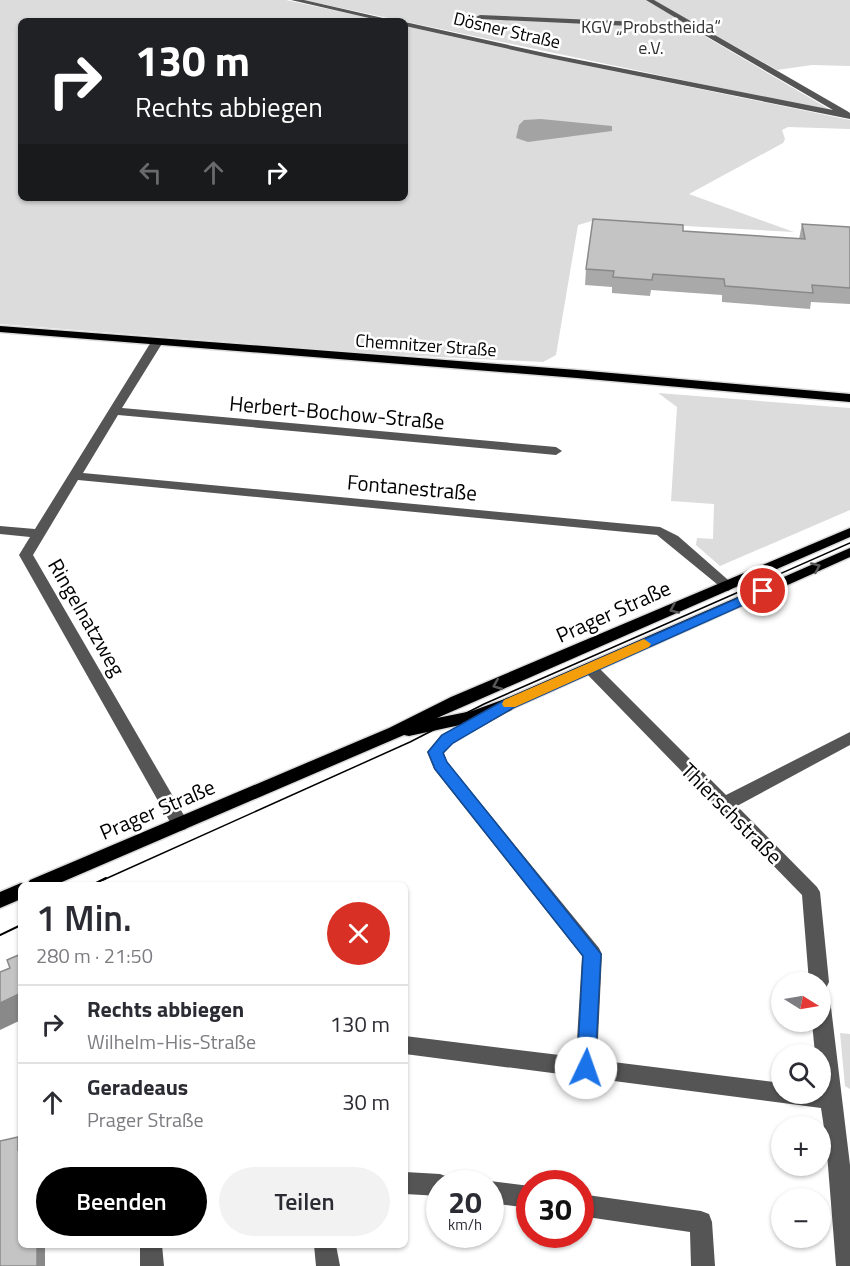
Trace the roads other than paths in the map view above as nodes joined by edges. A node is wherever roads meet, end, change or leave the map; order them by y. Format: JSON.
{"nodes":[{"id":1,"x":294,"y":0,"type":"edge"},
{"id":2,"x":649,"y":0,"type":"edge"},
{"id":3,"x":480,"y":17,"type":"dead end"},
{"id":4,"x":378,"y":18,"type":"edge"},
{"id":5,"x":408,"y":25,"type":"edge"},
{"id":6,"x":696,"y":27,"type":"junction"},
{"id":7,"x":850,"y":116,"type":"edge"},
{"id":8,"x":0,"y":329,"type":"edge"},
{"id":9,"x":157,"y":342,"type":"junction"},
{"id":10,"x":850,"y":398,"type":"edge"},
{"id":11,"x":114,"y":411,"type":"junction"},
{"id":12,"x":556,"y":451,"type":"dead end"},
{"id":13,"x":74,"y":476,"type":"junction"},
{"id":14,"x":0,"y":530,"type":"edge"},
{"id":15,"x":850,"y":532,"type":"edge"},
{"id":16,"x":39,"y":534,"type":"junction"},
{"id":17,"x":850,"y":552,"type":"edge"},
{"id":18,"x":728,"y":586,"type":"junction"},
{"id":19,"x":590,"y":668,"type":"junction"},
{"id":20,"x":508,"y":704,"type":"junction"},
{"id":21,"x":395,"y":732,"type":"junction"},
{"id":22,"x":850,"y":738,"type":"edge"},
{"id":23,"x":723,"y":804,"type":"junction"},
{"id":24,"x":180,"y":824,"type":"junction"},
{"id":25,"x":63,"y":880,"type":"edge"},
{"id":26,"x":18,"y":892,"type":"edge"},
{"id":27,"x":0,"y":900,"type":"edge"},
{"id":28,"x":818,"y":972,"type":"edge"},
{"id":29,"x":408,"y":1045,"type":"edge"},
{"id":30,"x":586,"y":1068,"type":"junction"},
{"id":31,"x":771,"y":1091,"type":"edge"},
{"id":32,"x":831,"y":1104,"type":"edge"},
{"id":33,"x":408,"y":1183,"type":"edge"},
{"id":34,"x":426,"y":1184,"type":"edge"},
{"id":35,"x":594,"y":1207,"type":"edge"},
{"id":36,"x":151,"y":1248,"type":"edge"},
{"id":37,"x":325,"y":1248,"type":"edge"},
{"id":38,"x":152,"y":1266,"type":"edge"},
{"id":39,"x":328,"y":1266,"type":"edge"},
{"id":40,"x":703,"y":1266,"type":"edge"},
{"id":41,"x":848,"y":1266,"type":"edge"}],
"edges":[{"from":1,"to":4,"type":"street"},
{"from":2,"to":6,"type":"street"},
{"from":3,"to":6,"type":"street"},
{"from":5,"to":7,"type":"street","name":"Dösner Straße"},
{"from":6,"to":7,"type":"street"},
{"from":8,"to":9,"type":"main road","name":"Chemnitzer Straße"},
{"from":9,"to":10,"type":"main road","name":"Chemnitzer Straße"},
{"from":9,"to":11,"type":"street","name":"Ringelnatzweg"},
{"from":11,"to":12,"type":"street","name":"Herbert-Bochow-Straße"},
{"from":11,"to":13,"type":"street","name":"Ringelnatzweg"},
{"from":13,"to":16,"type":"street","name":"Ringelnatzweg"},
{"from":13,"to":18,"type":"street","name":"Fontanestraße"},
{"from":14,"to":16,"type":"street"},
{"from":15,"to":18,"type":"main road","name":"Prager Straße"},
{"from":16,"to":24,"type":"street","name":"Ringelnatzweg"},
{"from":19,"to":17,"type":"main road","name":"Prager Straße","one_way":true},
{"from":18,"to":21,"type":"main road","name":"Prager Straße","one_way":true},
{"from":19,"to":20,"type":"main road","name":"Prager Straße"},
{"from":19,"to":23,"type":"street","name":"Thierschstraße"},
{"from":20,"to":21,"type":"main road","name":"Prager Straße"},
{"from":20,"to":30,"type":"street"},
{"from":21,"to":24,"type":"main road","name":"Prager Straße"},
{"from":22,"to":23,"type":"street"},
{"from":23,"to":28,"type":"street","name":"Thierschstraße"},
{"from":24,"to":25,"type":"main road","name":"Prager Straße"},
{"from":26,"to":27,"type":"main road"},
{"from":29,"to":30,"type":"street"},
{"from":30,"to":31,"type":"street"},
{"from":32,"to":41,"type":"street"},
{"from":33,"to":34,"type":"street"},
{"from":35,"to":40,"type":"street"},
{"from":36,"to":38,"type":"street"},
{"from":37,"to":39,"type":"street"}]}
